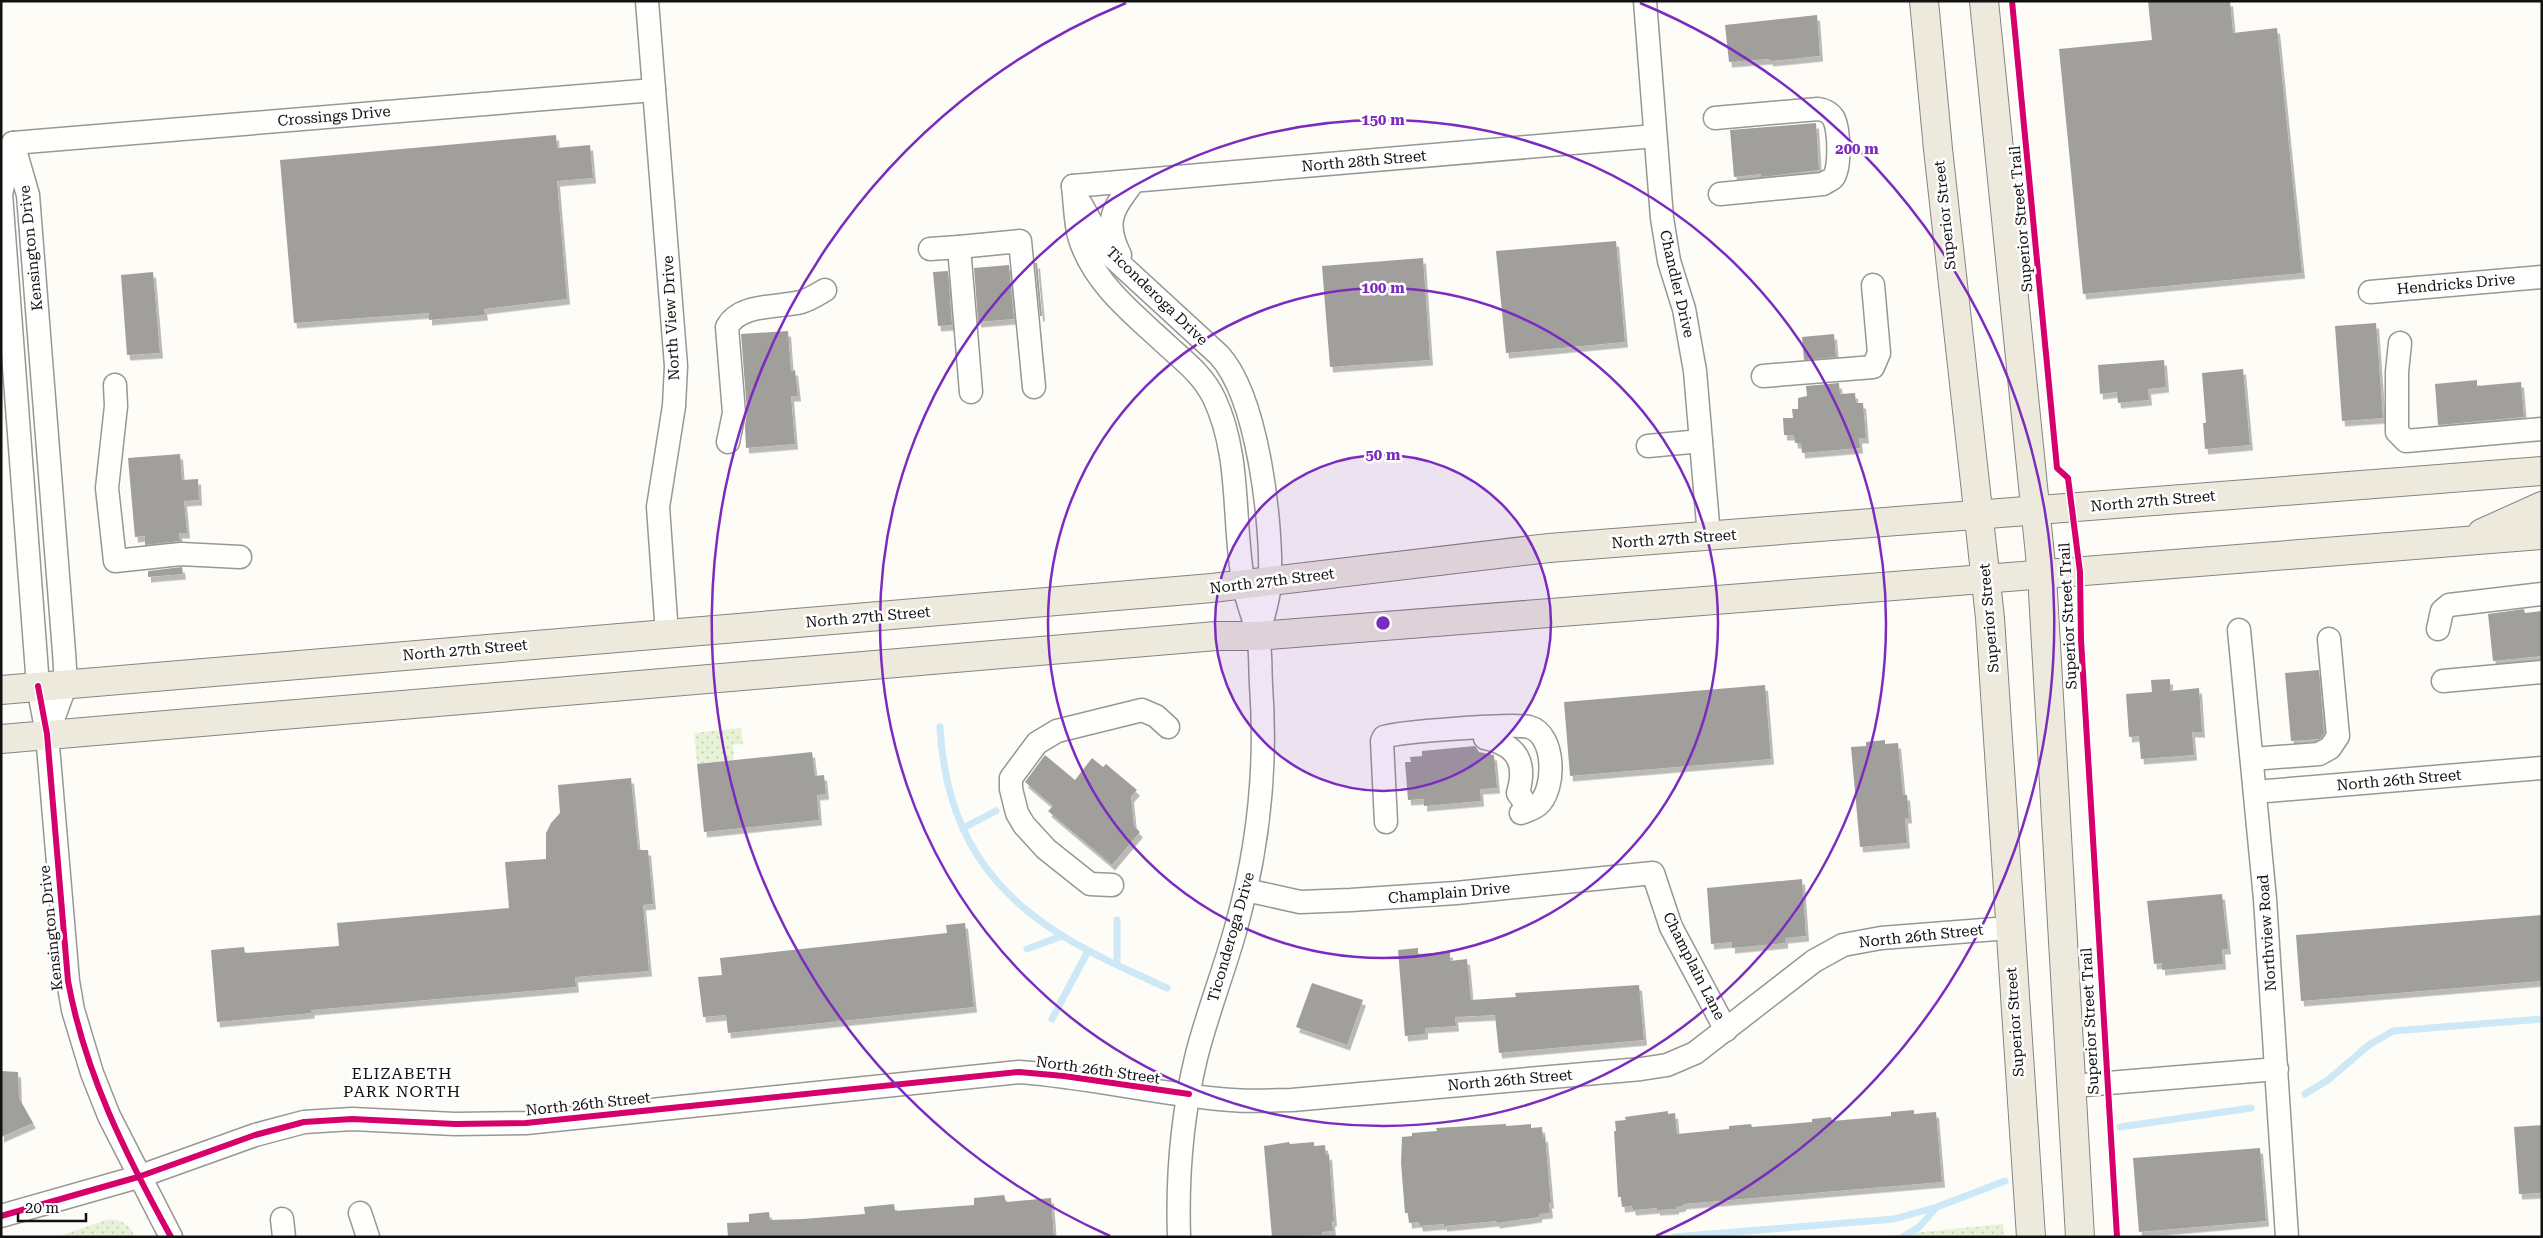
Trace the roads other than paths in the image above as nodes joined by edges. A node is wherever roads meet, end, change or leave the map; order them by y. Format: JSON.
{"nodes":[{"id":1,"x":648,"y":1,"type":"edge"},
{"id":2,"x":1645,"y":1,"type":"edge"},
{"id":3,"x":1924,"y":1,"type":"edge"},
{"id":4,"x":1984,"y":1,"type":"edge"},
{"id":5,"x":654,"y":90,"type":"junction"},
{"id":6,"x":1715,"y":118,"type":"dead end"},
{"id":7,"x":1655,"y":136,"type":"junction"},
{"id":8,"x":13,"y":143,"type":"junction"},
{"id":9,"x":1134,"y":181,"type":"junction"},
{"id":10,"x":1073,"y":186,"type":"junction"},
{"id":11,"x":1720,"y":194,"type":"dead end"},
{"id":12,"x":959,"y":247,"type":"junction"},
{"id":13,"x":930,"y":249,"type":"dead end"},
{"id":14,"x":1132,"y":275,"type":"junction"},
{"id":15,"x":2542,"y":277,"type":"edge"},
{"id":16,"x":1873,"y":285,"type":"dead end"},
{"id":17,"x":825,"y":290,"type":"dead end"},
{"id":18,"x":2370,"y":292,"type":"dead end"},
{"id":19,"x":2400,"y":343,"type":"dead end"},
{"id":20,"x":1764,"y":376,"type":"dead end"},
{"id":21,"x":115,"y":386,"type":"dead end"},
{"id":22,"x":1034,"y":387,"type":"dead end"},
{"id":23,"x":971,"y":392,"type":"dead end"},
{"id":24,"x":2542,"y":429,"type":"edge"},
{"id":25,"x":1701,"y":441,"type":"junction"},
{"id":26,"x":728,"y":442,"type":"dead end"},
{"id":27,"x":1648,"y":446,"type":"dead end"},
{"id":28,"x":2542,"y":471,"type":"edge"},
{"id":29,"x":2542,"y":506,"type":"edge"},
{"id":30,"x":2036,"y":511,"type":"junction"},
{"id":31,"x":1979,"y":515,"type":"junction"},
{"id":32,"x":2542,"y":535,"type":"edge"},
{"id":33,"x":1710,"y":536,"type":"junction"},
{"id":34,"x":2467,"y":540,"type":"junction"},
{"id":35,"x":240,"y":557,"type":"dead end"},
{"id":36,"x":2042,"y":575,"type":"junction"},
{"id":37,"x":1986,"y":580,"type":"junction"},
{"id":38,"x":1270,"y":582,"type":"junction"},
{"id":39,"x":1244,"y":585,"type":"junction"},
{"id":40,"x":2542,"y":594,"type":"edge"},
{"id":41,"x":2438,"y":628,"type":"dead end"},
{"id":42,"x":2239,"y":630,"type":"dead end"},
{"id":43,"x":667,"y":634,"type":"junction"},
{"id":44,"x":1258,"y":636,"type":"junction"},
{"id":45,"x":2329,"y":639,"type":"dead end"},
{"id":46,"x":2542,"y":672,"type":"edge"},
{"id":47,"x":2443,"y":682,"type":"dead end"},
{"id":48,"x":66,"y":684,"type":"junction"},
{"id":49,"x":38,"y":686,"type":"junction"},
{"id":50,"x":1,"y":690,"type":"edge"},
{"id":51,"x":1168,"y":727,"type":"dead end"},
{"id":52,"x":48,"y":734,"type":"junction"},
{"id":53,"x":1,"y":738,"type":"edge"},
{"id":54,"x":1382,"y":748,"type":"junction"},
{"id":55,"x":2252,"y":759,"type":"junction"},
{"id":56,"x":2542,"y":768,"type":"edge"},
{"id":57,"x":2255,"y":792,"type":"junction"},
{"id":58,"x":1386,"y":822,"type":"dead end"},
{"id":59,"x":1653,"y":873,"type":"joint"},
{"id":60,"x":1112,"y":885,"type":"dead end"},
{"id":61,"x":1246,"y":890,"type":"junction"},
{"id":62,"x":2009,"y":928,"type":"junction"},
{"id":63,"x":1726,"y":1030,"type":"junction"},
{"id":64,"x":2277,"y":1069,"type":"junction"},
{"id":65,"x":2072,"y":1086,"type":"junction"},
{"id":66,"x":1189,"y":1094,"type":"junction"},
{"id":67,"x":138,"y":1177,"type":"junction"},
{"id":68,"x":360,"y":1213,"type":"dead end"},
{"id":69,"x":1,"y":1216,"type":"edge"},
{"id":70,"x":171,"y":1237,"type":"edge"},
{"id":71,"x":368,"y":1237,"type":"edge"},
{"id":72,"x":1179,"y":1237,"type":"edge"},
{"id":73,"x":2031,"y":1237,"type":"edge"},
{"id":74,"x":2080,"y":1237,"type":"edge"},
{"id":75,"x":2287,"y":1237,"type":"edge"}],
"edges":[{"from":1,"to":5,"type":"street","name":"North View Drive"},
{"from":2,"to":7,"type":"street","name":"Chandler Drive"},
{"from":3,"to":31,"type":"main road","name":"Superior Street"},
{"from":4,"to":30,"type":"main road"},
{"from":5,"to":8,"type":"street","name":"Crossings Drive"},
{"from":5,"to":43,"type":"street","name":"North View Drive"},
{"from":6,"to":11,"type":"street"},
{"from":7,"to":9,"type":"street","name":"North 28th Street"},
{"from":7,"to":25,"type":"street","name":"Chandler Drive"},
{"from":8,"to":48,"type":"street","name":"Kensington Drive"},
{"from":8,"to":49,"type":"street","name":"Kensington Drive"},
{"from":9,"to":10,"type":"street","name":"North 28th Street"},
{"from":9,"to":14,"type":"street"},
{"from":10,"to":14,"type":"street","name":"Ticonderoga Drive"},
{"from":10,"to":39,"type":"street","name":"Ticonderoga Drive"},
{"from":12,"to":13,"type":"street"},
{"from":12,"to":22,"type":"street"},
{"from":12,"to":23,"type":"street"},
{"from":14,"to":38,"type":"street","name":"Ticonderoga Drive"},
{"from":15,"to":18,"type":"street","name":"Hendricks Drive"},
{"from":16,"to":20,"type":"street"},
{"from":17,"to":26,"type":"street"},
{"from":19,"to":24,"type":"street"},
{"from":21,"to":35,"type":"street"},
{"from":25,"to":27,"type":"street"},
{"from":25,"to":33,"type":"street","name":"Chandler Drive"},
{"from":28,"to":30,"type":"main road","name":"North 27th Street"},
{"from":29,"to":34,"type":"main road"},
{"from":30,"to":31,"type":"main road","name":"North 27th Street"},
{"from":30,"to":36,"type":"main road"},
{"from":31,"to":33,"type":"main road","name":"North 27th Street"},
{"from":31,"to":37,"type":"main road","name":"Superior Street"},
{"from":32,"to":34,"type":"main road"},
{"from":33,"to":38,"type":"main road","name":"North 27th Street"},
{"from":34,"to":36,"type":"main road"},
{"from":36,"to":37,"type":"main road"},
{"from":36,"to":65,"type":"main road"},
{"from":37,"to":44,"type":"main road"},
{"from":37,"to":62,"type":"main road","name":"Superior Street"},
{"from":38,"to":39,"type":"main road","name":"North 27th Street"},
{"from":38,"to":44,"type":"street","name":"Ticonderoga Drive"},
{"from":39,"to":43,"type":"main road","name":"North 27th Street"},
{"from":39,"to":44,"type":"street","name":"Ticonderoga Drive"},
{"from":40,"to":41,"type":"street"},
{"from":42,"to":55,"type":"street","name":"Northview Road"},
{"from":43,"to":48,"type":"main road","name":"North 27th Street"},
{"from":44,"to":52,"type":"main road"},
{"from":44,"to":61,"type":"street","name":"Ticonderoga Drive"},
{"from":45,"to":55,"type":"street"},
{"from":46,"to":47,"type":"street"},
{"from":48,"to":49,"type":"main road","name":"North 27th Street"},
{"from":48,"to":52,"type":"street","name":"Kensington Drive"},
{"from":49,"to":50,"type":"main road","name":"North 27th Street"},
{"from":49,"to":52,"type":"street","name":"Kensington Drive"},
{"from":51,"to":60,"type":"street"},
{"from":52,"to":53,"type":"main road"},
{"from":52,"to":67,"type":"street","name":"Kensington Drive"},
{"from":54,"to":54,"type":"street"},
{"from":54,"to":58,"type":"street"},
{"from":55,"to":57,"type":"street","name":"Northview Road"},
{"from":56,"to":57,"type":"street","name":"North 26th Street"},
{"from":57,"to":64,"type":"street","name":"Northview Road"},
{"from":59,"to":61,"type":"street","name":"Champlain Drive"},
{"from":59,"to":63,"type":"street","name":"Champlain Lane"},
{"from":61,"to":66,"type":"street","name":"Ticonderoga Drive"},
{"from":62,"to":63,"type":"street","name":"North 26th Street"},
{"from":62,"to":73,"type":"main road","name":"Superior Street"},
{"from":63,"to":66,"type":"street","name":"North 26th Street"},
{"from":64,"to":65,"type":"street"},
{"from":64,"to":75,"type":"street","name":"Northview Road"},
{"from":65,"to":74,"type":"main road"},
{"from":66,"to":67,"type":"street","name":"North 26th Street"},
{"from":66,"to":72,"type":"street","name":"Ticonderoga Drive"},
{"from":67,"to":69,"type":"street","name":"North 26th Street"},
{"from":67,"to":70,"type":"street","name":"Kensington Drive"},
{"from":68,"to":71,"type":"street"}]}
